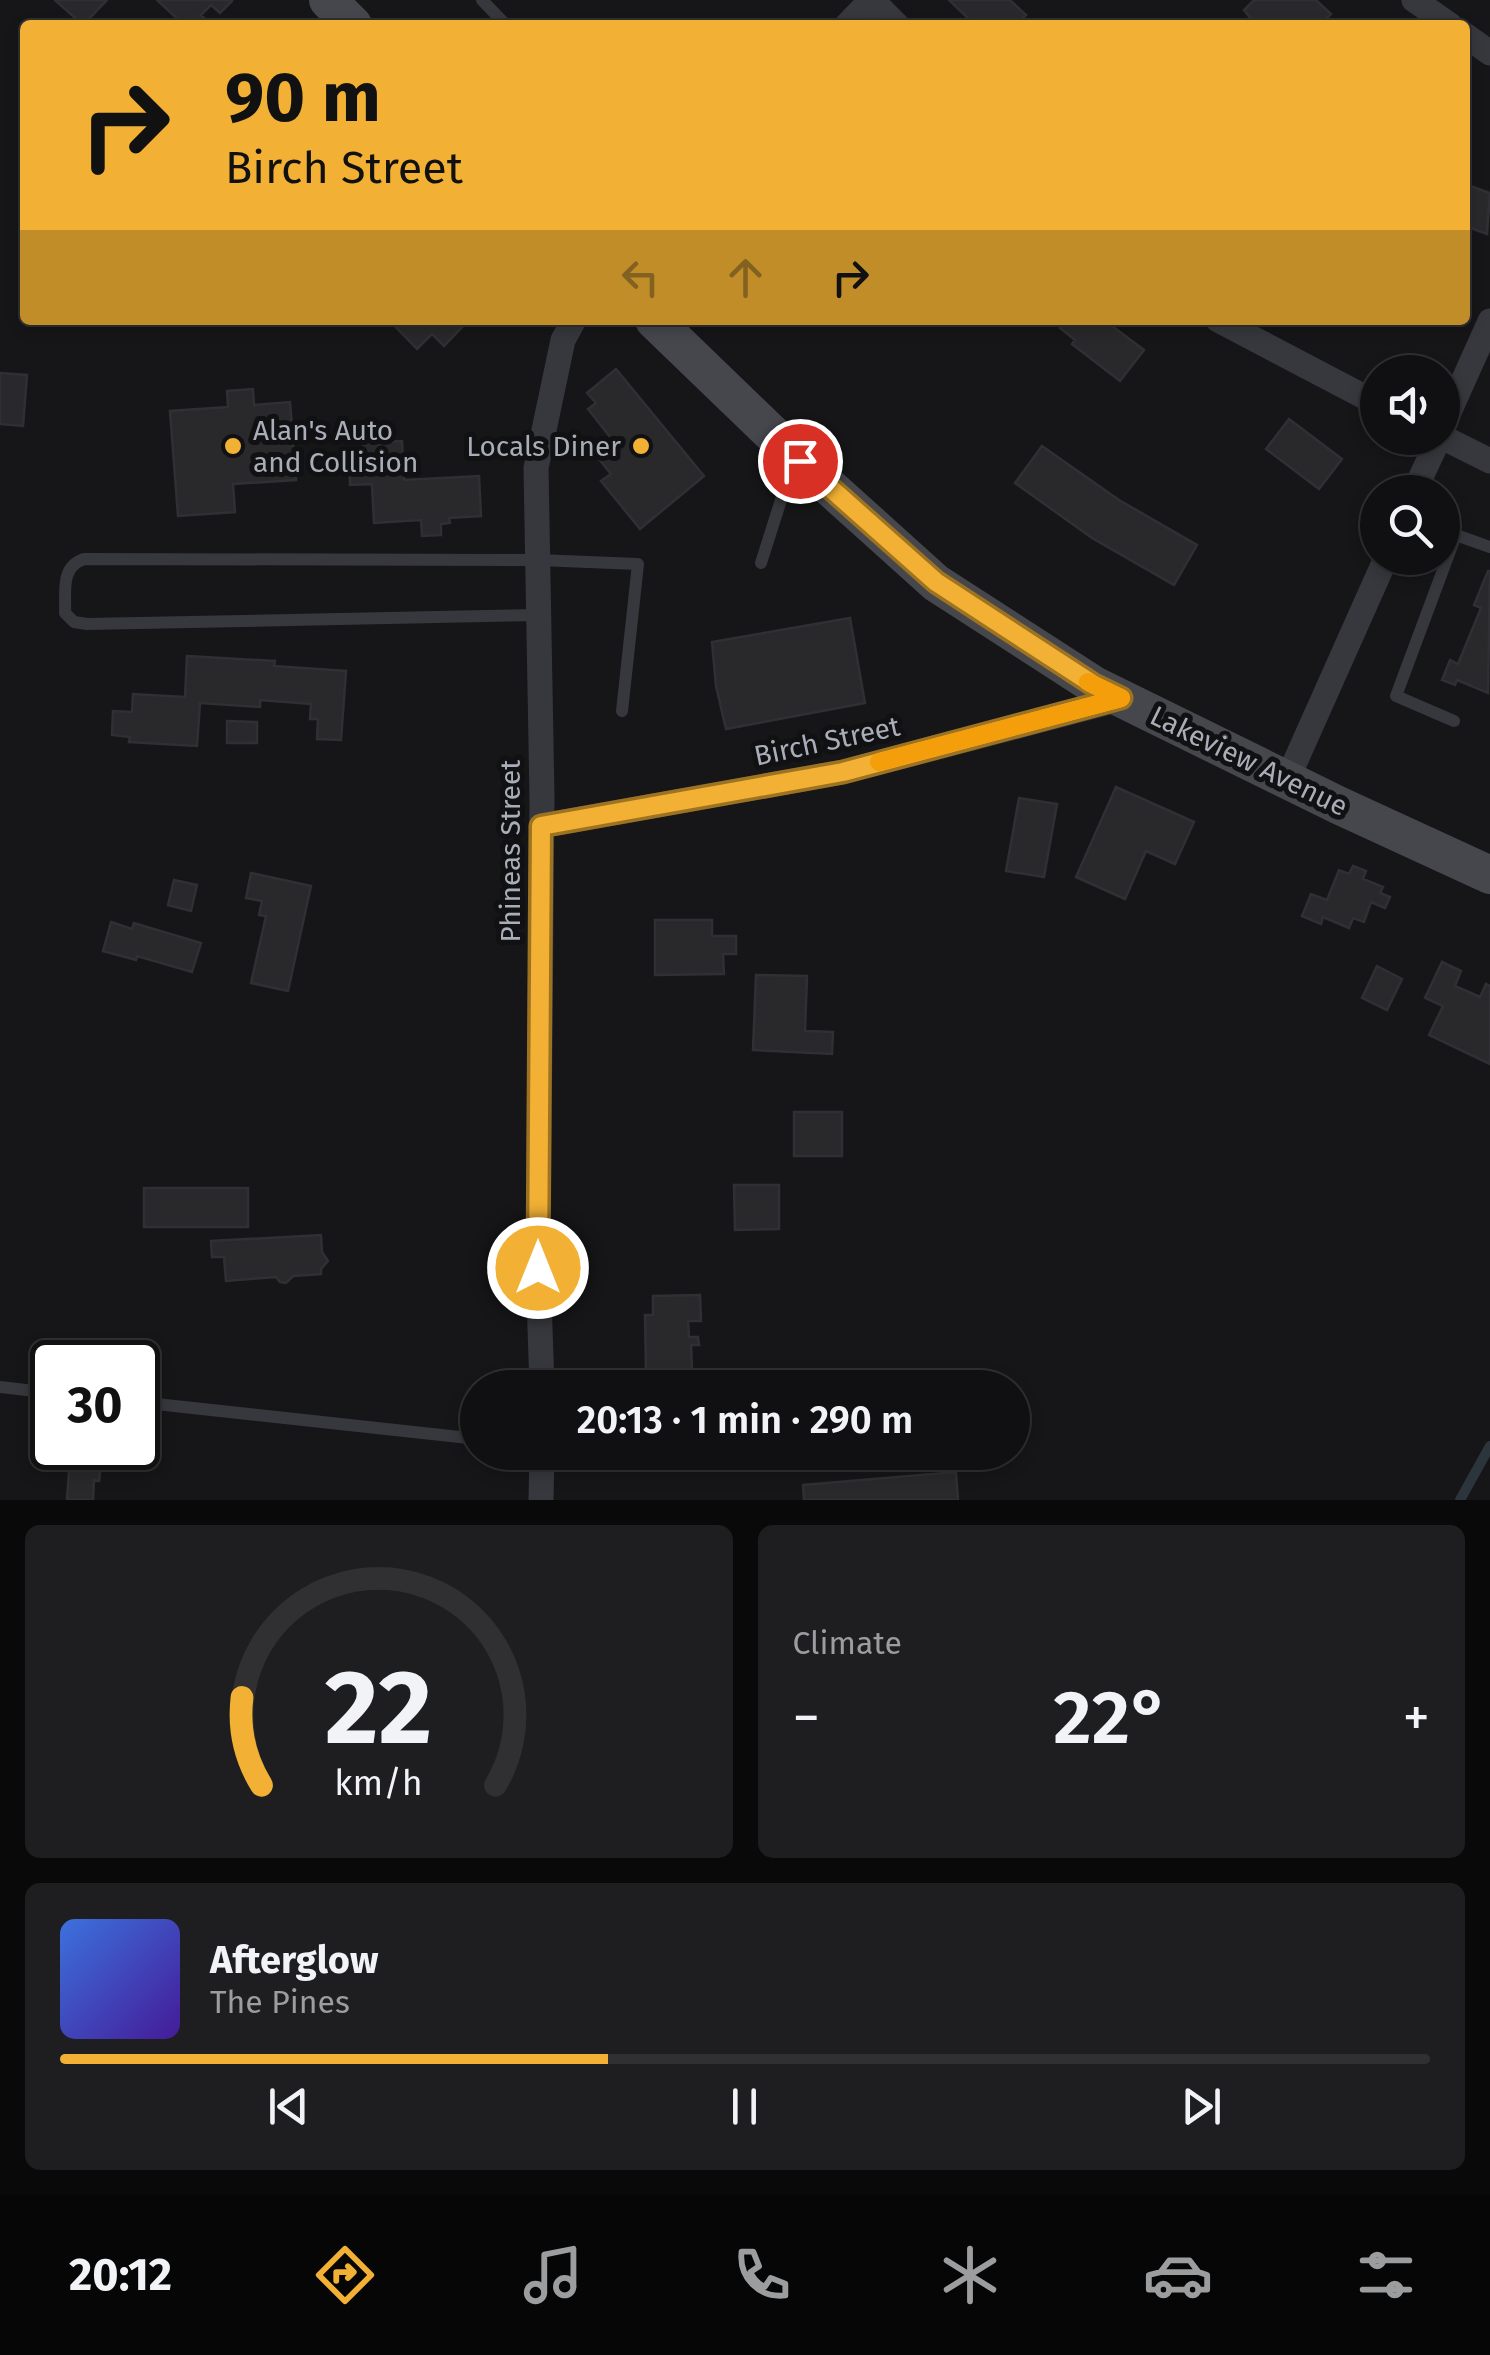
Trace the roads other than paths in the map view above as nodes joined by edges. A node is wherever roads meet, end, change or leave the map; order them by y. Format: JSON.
{"nodes":[{"id":1,"x":328,"y":0,"type":"edge"},
{"id":2,"x":482,"y":0,"type":"edge"},
{"id":3,"x":872,"y":0,"type":"edge"},
{"id":4,"x":1414,"y":0,"type":"edge"},
{"id":5,"x":348,"y":20,"type":"edge"},
{"id":6,"x":501,"y":20,"type":"edge"},
{"id":7,"x":852,"y":20,"type":"edge"},
{"id":8,"x":891,"y":20,"type":"edge"},
{"id":9,"x":1443,"y":20,"type":"edge"},
{"id":10,"x":1490,"y":321,"type":"edge"},
{"id":11,"x":571,"y":325,"type":"edge"},
{"id":12,"x":659,"y":325,"type":"edge"},
{"id":13,"x":1228,"y":325,"type":"edge"},
{"id":14,"x":1460,"y":388,"type":"edge"},
{"id":15,"x":1360,"y":395,"type":"edge"},
{"id":16,"x":1460,"y":447,"type":"edge"},
{"id":17,"x":795,"y":456,"type":"junction"},
{"id":18,"x":1490,"y":461,"type":"edge"},
{"id":19,"x":1460,"y":536,"type":"edge"},
{"id":20,"x":1490,"y":547,"type":"edge"},
{"id":21,"x":538,"y":560,"type":"junction"},
{"id":22,"x":761,"y":563,"type":"dead end"},
{"id":23,"x":1378,"y":575,"type":"edge"},
{"id":24,"x":1435,"y":575,"type":"edge"},
{"id":25,"x":539,"y":616,"type":"junction"},
{"id":26,"x":1121,"y":698,"type":"junction"},
{"id":27,"x":622,"y":712,"type":"dead end"},
{"id":28,"x":1454,"y":721,"type":"dead end"},
{"id":29,"x":1286,"y":780,"type":"junction"},
{"id":30,"x":541,"y":826,"type":"junction"},
{"id":31,"x":1489,"y":873,"type":"edge"},
{"id":32,"x":541,"y":1370,"type":"edge"},
{"id":33,"x":0,"y":1387,"type":"edge"},
{"id":34,"x":30,"y":1390,"type":"edge"},
{"id":35,"x":160,"y":1404,"type":"edge"},
{"id":36,"x":460,"y":1436,"type":"edge"},
{"id":37,"x":542,"y":1470,"type":"edge"},
{"id":38,"x":541,"y":1500,"type":"edge"}],
"edges":[{"from":1,"to":5,"type":"main road"},
{"from":2,"to":6,"type":"lane"},
{"from":3,"to":7,"type":"street"},
{"from":3,"to":8,"type":"street"},
{"from":4,"to":9,"type":"street"},
{"from":10,"to":14,"type":"street"},
{"from":11,"to":21,"type":"street","name":"Phineas Street"},
{"from":12,"to":17,"type":"main road","name":"Lakeview Avenue"},
{"from":13,"to":15,"type":"street"},
{"from":16,"to":18,"type":"street"},
{"from":17,"to":22,"type":"lane"},
{"from":17,"to":26,"type":"main road","name":"Lakeview Avenue"},
{"from":19,"to":20,"type":"lane"},
{"from":21,"to":25,"type":"street","name":"Phineas Street"},
{"from":21,"to":25,"type":"lane"},
{"from":21,"to":27,"type":"lane"},
{"from":23,"to":29,"type":"street"},
{"from":24,"to":28,"type":"lane"},
{"from":25,"to":30,"type":"street","name":"Phineas Street"},
{"from":26,"to":29,"type":"main road","name":"Lakeview Avenue"},
{"from":26,"to":30,"type":"street","name":"Birch Street"},
{"from":29,"to":31,"type":"main road","name":"Lakeview Avenue"},
{"from":30,"to":32,"type":"street","name":"Phineas Street"},
{"from":33,"to":34,"type":"lane"},
{"from":35,"to":36,"type":"lane"},
{"from":37,"to":38,"type":"street"}]}
